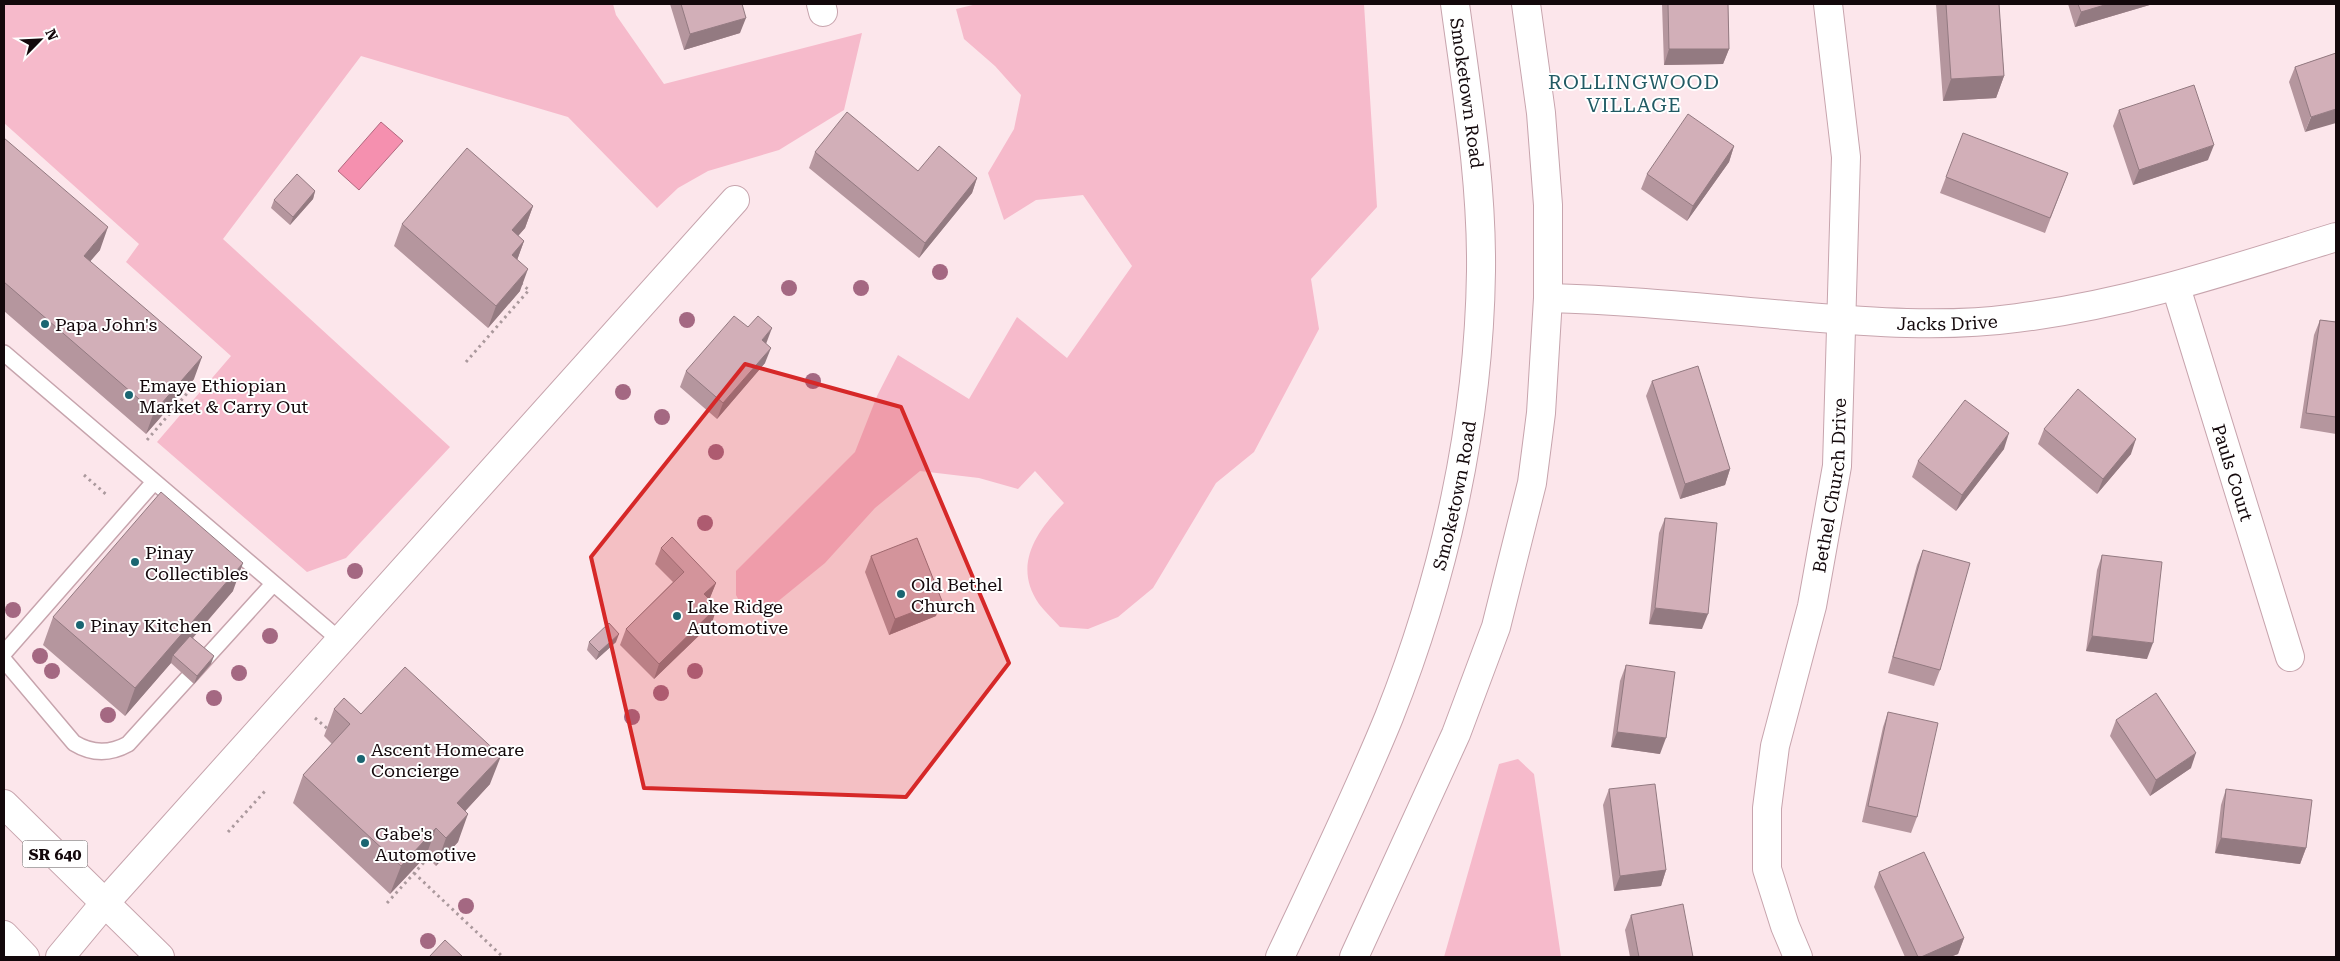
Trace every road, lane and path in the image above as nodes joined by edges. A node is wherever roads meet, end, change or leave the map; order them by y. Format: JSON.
{"nodes":[{"id":1,"x":1455,"y":4,"type":"edge"},
{"id":2,"x":1526,"y":4,"type":"edge"},
{"id":3,"x":1828,"y":4,"type":"edge"},
{"id":4,"x":735,"y":200,"type":"dead end"},
{"id":5,"x":2336,"y":237,"type":"edge"},
{"id":6,"x":515,"y":278,"type":"edge"},
{"id":7,"x":2176,"y":287,"type":"junction"},
{"id":8,"x":1548,"y":298,"type":"junction"},
{"id":9,"x":1842,"y":320,"type":"junction"},
{"id":10,"x":4,"y":353,"type":"edge"},
{"id":11,"x":466,"y":362,"type":"dead end"},
{"id":12,"x":196,"y":383,"type":"edge"},
{"id":13,"x":147,"y":440,"type":"dead end"},
{"id":14,"x":154,"y":482,"type":"junction"},
{"id":15,"x":273,"y":584,"type":"junction"},
{"id":16,"x":340,"y":641,"type":"junction"},
{"id":17,"x":4,"y":653,"type":"edge"},
{"id":18,"x":2290,"y":657,"type":"dead end"},
{"id":19,"x":4,"y":660,"type":"edge"},
{"id":20,"x":266,"y":790,"type":"dead end"},
{"id":21,"x":4,"y":804,"type":"edge"},
{"id":22,"x":228,"y":832,"type":"dead end"},
{"id":23,"x":428,"y":858,"type":"edge"},
{"id":24,"x":414,"y":873,"type":"junction"},
{"id":25,"x":387,"y":903,"type":"dead end"},
{"id":26,"x":104,"y":904,"type":"junction"},
{"id":27,"x":4,"y":935,"type":"edge"},
{"id":28,"x":25,"y":957,"type":"edge"},
{"id":29,"x":60,"y":957,"type":"edge"},
{"id":30,"x":160,"y":957,"type":"edge"},
{"id":31,"x":503,"y":957,"type":"edge"},
{"id":32,"x":1280,"y":957,"type":"edge"},
{"id":33,"x":1354,"y":957,"type":"edge"},
{"id":34,"x":1798,"y":957,"type":"edge"}],
"edges":[{"from":1,"to":32,"type":"street","name":"Smoketown Road"},
{"from":2,"to":8,"type":"street"},
{"from":3,"to":9,"type":"street","name":"Bethel Church Drive"},
{"from":4,"to":16,"type":"street"},
{"from":5,"to":7,"type":"street","name":"Jacks Drive"},
{"from":6,"to":11,"type":"path"},
{"from":7,"to":9,"type":"street","name":"Jacks Drive"},
{"from":7,"to":18,"type":"street","name":"Pauls Court"},
{"from":8,"to":9,"type":"street","name":"Jacks Drive"},
{"from":8,"to":33,"type":"street"},
{"from":9,"to":34,"type":"street","name":"Bethel Church Drive"},
{"from":10,"to":14,"type":"lane"},
{"from":12,"to":13,"type":"path"},
{"from":14,"to":15,"type":"lane"},
{"from":14,"to":17,"type":"lane"},
{"from":15,"to":16,"type":"lane"},
{"from":15,"to":19,"type":"lane"},
{"from":16,"to":26,"type":"street"},
{"from":20,"to":22,"type":"path"},
{"from":21,"to":26,"type":"street","number":"SR 640"},
{"from":23,"to":24,"type":"path"},
{"from":24,"to":25,"type":"path"},
{"from":24,"to":31,"type":"path"},
{"from":26,"to":29,"type":"street"},
{"from":26,"to":30,"type":"street","number":"SR 640"},
{"from":27,"to":28,"type":"street"}]}
